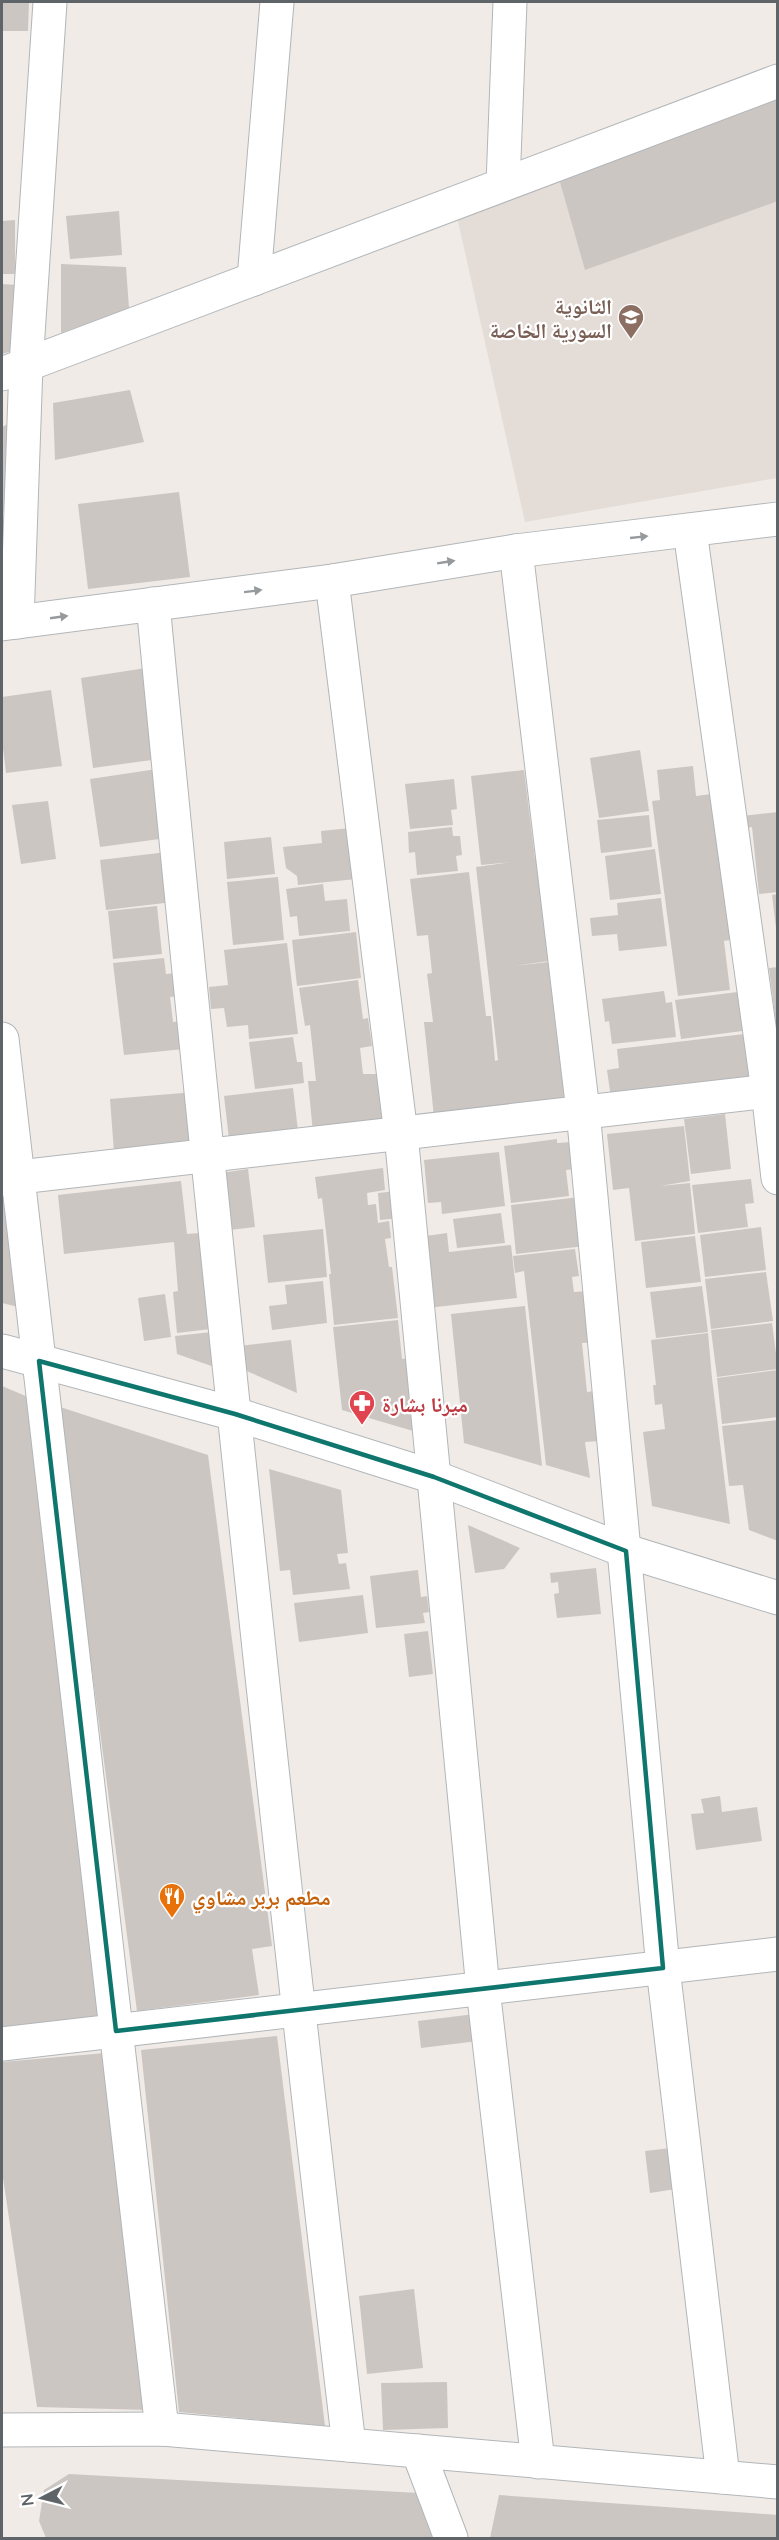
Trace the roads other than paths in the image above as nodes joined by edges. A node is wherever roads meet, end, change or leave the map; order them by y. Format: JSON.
{"nodes":[{"id":1,"x":50,"y":2,"type":"edge"},
{"id":2,"x":277,"y":2,"type":"edge"},
{"id":3,"x":510,"y":2,"type":"edge"},
{"id":4,"x":777,"y":81,"type":"edge"},
{"id":5,"x":503,"y":184,"type":"junction"},
{"id":6,"x":254,"y":279,"type":"junction"},
{"id":7,"x":14,"y":370,"type":"edge"},
{"id":8,"x":777,"y":519,"type":"edge"},
{"id":9,"x":690,"y":531,"type":"junction"},
{"id":10,"x":516,"y":551,"type":"junction"},
{"id":11,"x":332,"y":581,"type":"junction"},
{"id":12,"x":153,"y":604,"type":"junction"},
{"id":13,"x":9,"y":623,"type":"edge"},
{"id":14,"x":2,"y":1039,"type":"edge"},
{"id":15,"x":772,"y":1090,"type":"edge"},
{"id":16,"x":583,"y":1111,"type":"junction"},
{"id":17,"x":401,"y":1134,"type":"junction"},
{"id":18,"x":206,"y":1156,"type":"junction"},
{"id":19,"x":10,"y":1178,"type":"edge"},
{"id":20,"x":777,"y":1178,"type":"edge"},
{"id":21,"x":2,"y":1351,"type":"edge"},
{"id":22,"x":39,"y":1361,"type":"junction"},
{"id":23,"x":235,"y":1414,"type":"junction"},
{"id":24,"x":434,"y":1477,"type":"junction"},
{"id":25,"x":626,"y":1551,"type":"junction"},
{"id":26,"x":777,"y":1598,"type":"edge"},
{"id":27,"x":777,"y":1954,"type":"edge"},
{"id":28,"x":663,"y":1968,"type":"junction"},
{"id":29,"x":483,"y":1989,"type":"junction"},
{"id":30,"x":297,"y":2010,"type":"junction"},
{"id":31,"x":116,"y":2031,"type":"junction"},
{"id":32,"x":2,"y":2044,"type":"edge"},
{"id":33,"x":162,"y":2429,"type":"junction"},
{"id":34,"x":2,"y":2430,"type":"edge"},
{"id":35,"x":349,"y":2445,"type":"junction"},
{"id":36,"x":418,"y":2451,"type":"junction"},
{"id":37,"x":538,"y":2462,"type":"junction"},
{"id":38,"x":723,"y":2477,"type":"junction"},
{"id":39,"x":777,"y":2482,"type":"edge"},
{"id":40,"x":451,"y":2538,"type":"edge"}],
"edges":[{"from":1,"to":7,"type":"street"},
{"from":2,"to":6,"type":"street"},
{"from":3,"to":5,"type":"street"},
{"from":4,"to":5,"type":"street"},
{"from":5,"to":6,"type":"street"},
{"from":6,"to":7,"type":"street"},
{"from":7,"to":13,"type":"street"},
{"from":8,"to":9,"type":"street"},
{"from":10,"to":9,"type":"street","one_way":true},
{"from":9,"to":15,"type":"street"},
{"from":11,"to":10,"type":"street","one_way":true},
{"from":10,"to":16,"type":"street"},
{"from":12,"to":11,"type":"street","one_way":true},
{"from":11,"to":17,"type":"street"},
{"from":13,"to":12,"type":"street","one_way":true},
{"from":12,"to":18,"type":"street"},
{"from":14,"to":19,"type":"street"},
{"from":15,"to":16,"type":"street"},
{"from":15,"to":20,"type":"street"},
{"from":16,"to":17,"type":"street"},
{"from":16,"to":25,"type":"street"},
{"from":17,"to":18,"type":"street"},
{"from":17,"to":24,"type":"street"},
{"from":18,"to":19,"type":"street"},
{"from":18,"to":23,"type":"street"},
{"from":19,"to":22,"type":"street"},
{"from":21,"to":22,"type":"street"},
{"from":22,"to":23,"type":"street"},
{"from":22,"to":31,"type":"street"},
{"from":23,"to":24,"type":"street"},
{"from":23,"to":30,"type":"street"},
{"from":24,"to":25,"type":"street"},
{"from":24,"to":29,"type":"street"},
{"from":25,"to":26,"type":"street"},
{"from":25,"to":28,"type":"street"},
{"from":27,"to":28,"type":"street"},
{"from":28,"to":29,"type":"street"},
{"from":28,"to":38,"type":"street"},
{"from":29,"to":30,"type":"street"},
{"from":29,"to":37,"type":"street"},
{"from":30,"to":31,"type":"street"},
{"from":30,"to":35,"type":"street"},
{"from":31,"to":32,"type":"street"},
{"from":31,"to":33,"type":"street"},
{"from":33,"to":34,"type":"street"},
{"from":33,"to":35,"type":"street"},
{"from":35,"to":36,"type":"street"},
{"from":36,"to":37,"type":"street"},
{"from":36,"to":40,"type":"street"},
{"from":37,"to":38,"type":"street"},
{"from":38,"to":39,"type":"street"}]}
